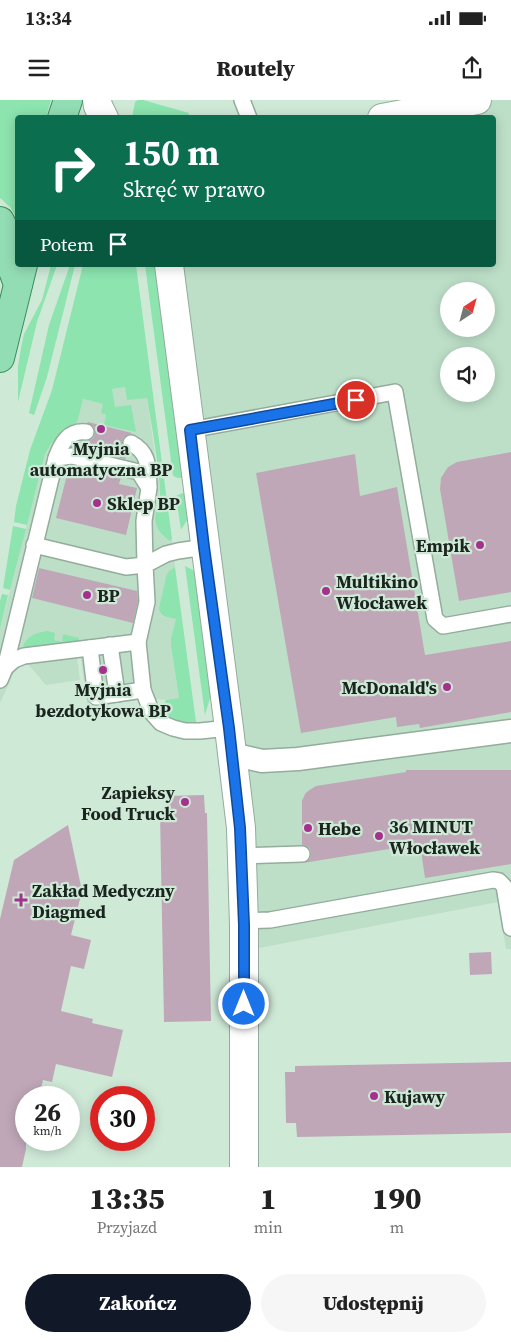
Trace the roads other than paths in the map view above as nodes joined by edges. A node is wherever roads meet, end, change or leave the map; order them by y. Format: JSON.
{"nodes":[{"id":1,"x":68,"y":100,"type":"edge"},
{"id":2,"x":97,"y":100,"type":"edge"},
{"id":3,"x":242,"y":100,"type":"edge"},
{"id":4,"x":477,"y":100,"type":"edge"},
{"id":5,"x":63,"y":115,"type":"edge"},
{"id":6,"x":102,"y":115,"type":"edge"},
{"id":7,"x":248,"y":115,"type":"edge"},
{"id":8,"x":398,"y":115,"type":"edge"},
{"id":9,"x":0,"y":221,"type":"edge"},
{"id":10,"x":169,"y":267,"type":"edge"},
{"id":11,"x":21,"y":274,"type":"edge"},
{"id":12,"x":0,"y":358,"type":"edge"},
{"id":13,"x":190,"y":430,"type":"junction"},
{"id":14,"x":86,"y":432,"type":"dead end"},
{"id":15,"x":131,"y":443,"type":"dead end"},
{"id":16,"x":56,"y":458,"type":"junction"},
{"id":17,"x":149,"y":488,"type":"junction"},
{"id":18,"x":34,"y":545,"type":"junction"},
{"id":19,"x":204,"y":547,"type":"junction"},
{"id":20,"x":145,"y":565,"type":"junction"},
{"id":21,"x":511,"y":614,"type":"edge"},
{"id":22,"x":138,"y":642,"type":"junction"},
{"id":23,"x":110,"y":645,"type":"junction"},
{"id":24,"x":90,"y":648,"type":"junction"},
{"id":25,"x":2,"y":674,"type":"edge"},
{"id":26,"x":143,"y":690,"type":"junction"},
{"id":27,"x":116,"y":694,"type":"junction"},
{"id":28,"x":511,"y":731,"type":"edge"},
{"id":29,"x":230,"y":741,"type":"junction"},
{"id":30,"x":302,"y":854,"type":"dead end"},
{"id":31,"x":241,"y":856,"type":"junction"},
{"id":32,"x":244,"y":921,"type":"junction"},
{"id":33,"x":511,"y":928,"type":"edge"},
{"id":34,"x":244,"y":1167,"type":"edge"}],
"edges":[{"from":1,"to":5,"type":"main road"},
{"from":2,"to":6,"type":"street"},
{"from":3,"to":7,"type":"lane"},
{"from":4,"to":8,"type":"street"},
{"from":9,"to":11,"type":"main road"},
{"from":10,"to":13,"type":"street"},
{"from":11,"to":12,"type":"main road"},
{"from":13,"to":19,"type":"street"},
{"from":13,"to":21,"type":"lane"},
{"from":14,"to":16,"type":"lane"},
{"from":15,"to":17,"type":"lane"},
{"from":16,"to":17,"type":"lane"},
{"from":16,"to":18,"type":"lane"},
{"from":17,"to":20,"type":"lane"},
{"from":18,"to":20,"type":"lane"},
{"from":18,"to":25,"type":"lane"},
{"from":19,"to":20,"type":"lane"},
{"from":19,"to":29,"type":"street"},
{"from":20,"to":22,"type":"lane"},
{"from":22,"to":23,"type":"lane"},
{"from":22,"to":26,"type":"lane"},
{"from":23,"to":24,"type":"lane"},
{"from":23,"to":27,"type":"lane"},
{"from":24,"to":25,"type":"lane"},
{"from":24,"to":27,"type":"lane"},
{"from":26,"to":27,"type":"lane"},
{"from":26,"to":29,"type":"lane"},
{"from":28,"to":29,"type":"street"},
{"from":29,"to":31,"type":"street"},
{"from":30,"to":31,"type":"lane"},
{"from":31,"to":32,"type":"street"},
{"from":32,"to":33,"type":"lane"},
{"from":32,"to":34,"type":"street"}]}
